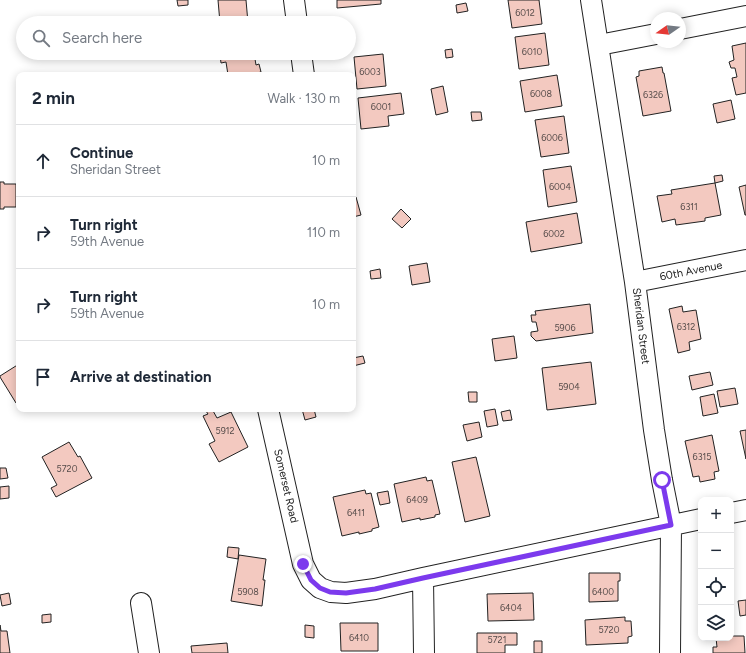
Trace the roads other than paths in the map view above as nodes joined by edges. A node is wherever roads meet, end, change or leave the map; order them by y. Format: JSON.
{"nodes":[{"id":1,"x":294,"y":0,"type":"edge"},
{"id":2,"x":591,"y":0,"type":"edge"},
{"id":3,"x":296,"y":16,"type":"edge"},
{"id":4,"x":746,"y":16,"type":"edge"},
{"id":5,"x":686,"y":28,"type":"edge"},
{"id":6,"x":650,"y":35,"type":"edge"},
{"id":7,"x":599,"y":45,"type":"junction"},
{"id":8,"x":302,"y":60,"type":"edge"},
{"id":9,"x":304,"y":72,"type":"edge"},
{"id":10,"x":746,"y":260,"type":"edge"},
{"id":11,"x":635,"y":282,"type":"junction"},
{"id":12,"x":269,"y":412,"type":"edge"},
{"id":13,"x":746,"y":510,"type":"edge"},
{"id":14,"x":734,"y":512,"type":"edge"},
{"id":15,"x":698,"y":520,"type":"edge"},
{"id":16,"x":671,"y":525,"type":"junction"},
{"id":17,"x":423,"y":578,"type":"junction"},
{"id":18,"x":141,"y":603,"type":"dead end"},
{"id":19,"x":149,"y":653,"type":"edge"},
{"id":20,"x":424,"y":653,"type":"edge"},
{"id":21,"x":670,"y":653,"type":"edge"}],
"edges":[{"from":1,"to":3,"type":"street"},
{"from":2,"to":7,"type":"street","name":"Sheridan Street"},
{"from":4,"to":5,"type":"street"},
{"from":6,"to":7,"type":"street"},
{"from":7,"to":11,"type":"street","name":"Sheridan Street"},
{"from":8,"to":9,"type":"street"},
{"from":10,"to":11,"type":"street","name":"60th Avenue"},
{"from":11,"to":16,"type":"street","name":"Sheridan Street"},
{"from":12,"to":17,"type":"street","name":"Somerset Road"},
{"from":13,"to":14,"type":"street"},
{"from":15,"to":16,"type":"street","name":"Somerset Road"},
{"from":16,"to":17,"type":"street","name":"Somerset Road"},
{"from":16,"to":21,"type":"street","name":"Sheridan Street"},
{"from":17,"to":20,"type":"street"},
{"from":18,"to":19,"type":"street"}]}
